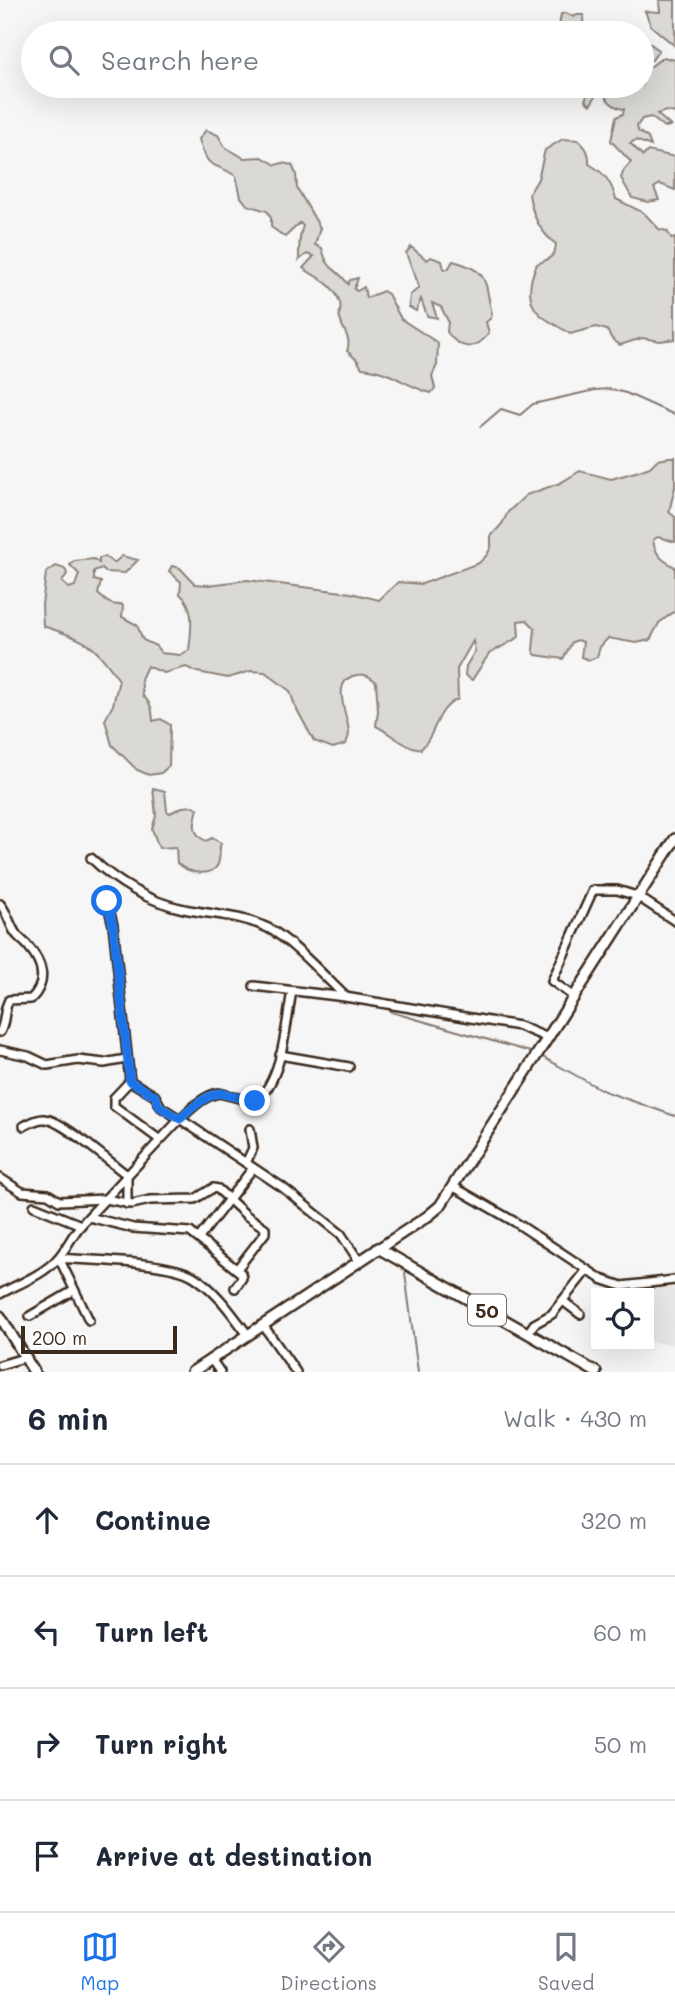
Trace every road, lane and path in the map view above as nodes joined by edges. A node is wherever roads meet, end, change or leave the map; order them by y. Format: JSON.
{"nodes":[{"id":1,"x":675,"y":839,"type":"edge"},
{"id":2,"x":91,"y":858,"type":"dead end"},
{"id":3,"x":637,"y":895,"type":"junction"},
{"id":4,"x":107,"y":901,"type":"dead end"},
{"id":5,"x":0,"y":904,"type":"edge"},
{"id":6,"x":675,"y":921,"type":"edge"},
{"id":7,"x":254,"y":986,"type":"dead end"},
{"id":8,"x":292,"y":991,"type":"junction"},
{"id":9,"x":345,"y":997,"type":"junction"},
{"id":10,"x":574,"y":997,"type":"junction"},
{"id":11,"x":0,"y":1032,"type":"edge"},
{"id":12,"x":548,"y":1038,"type":"junction"},
{"id":13,"x":0,"y":1050,"type":"edge"},
{"id":14,"x":280,"y":1055,"type":"junction"},
{"id":15,"x":126,"y":1059,"type":"junction"},
{"id":16,"x":349,"y":1067,"type":"dead end"},
{"id":17,"x":130,"y":1081,"type":"junction"},
{"id":18,"x":180,"y":1119,"type":"junction"},
{"id":19,"x":24,"y":1126,"type":"dead end"},
{"id":20,"x":250,"y":1129,"type":"dead end"},
{"id":21,"x":160,"y":1140,"type":"junction"},
{"id":22,"x":249,"y":1165,"type":"junction"},
{"id":23,"x":127,"y":1175,"type":"junction"},
{"id":24,"x":0,"y":1178,"type":"edge"},
{"id":25,"x":454,"y":1187,"type":"junction"},
{"id":26,"x":229,"y":1198,"type":"junction"},
{"id":27,"x":106,"y":1199,"type":"junction"},
{"id":28,"x":127,"y":1204,"type":"junction"},
{"id":29,"x":34,"y":1206,"type":"dead end"},
{"id":30,"x":89,"y":1217,"type":"junction"},
{"id":31,"x":81,"y":1225,"type":"junction"},
{"id":32,"x":199,"y":1238,"type":"junction"},
{"id":33,"x":378,"y":1248,"type":"junction"},
{"id":34,"x":59,"y":1258,"type":"junction"},
{"id":35,"x":359,"y":1261,"type":"junction"},
{"id":36,"x":237,"y":1269,"type":"junction"},
{"id":37,"x":586,"y":1271,"type":"junction"},
{"id":38,"x":675,"y":1280,"type":"edge"},
{"id":39,"x":235,"y":1288,"type":"dead end"},
{"id":40,"x":74,"y":1291,"type":"junction"},
{"id":41,"x":0,"y":1294,"type":"edge"},
{"id":42,"x":563,"y":1301,"type":"junction"},
{"id":43,"x":580,"y":1314,"type":"dead end"},
{"id":44,"x":0,"y":1316,"type":"edge"},
{"id":45,"x":30,"y":1316,"type":"dead end"},
{"id":46,"x":89,"y":1320,"type":"dead end"},
{"id":47,"x":263,"y":1325,"type":"junction"},
{"id":48,"x":528,"y":1333,"type":"junction"},
{"id":49,"x":248,"y":1335,"type":"junction"},
{"id":50,"x":27,"y":1357,"type":"junction"},
{"id":51,"x":211,"y":1359,"type":"junction"},
{"id":52,"x":0,"y":1365,"type":"edge"},
{"id":53,"x":34,"y":1372,"type":"edge"},
{"id":54,"x":192,"y":1372,"type":"edge"},
{"id":55,"x":220,"y":1372,"type":"edge"},
{"id":56,"x":296,"y":1372,"type":"edge"},
{"id":57,"x":596,"y":1372,"type":"edge"}],
"edges":[{"from":1,"to":3,"type":"main road"},
{"from":2,"to":9,"type":"street"},
{"from":3,"to":6,"type":"street"},
{"from":3,"to":10,"type":"main road"},
{"from":3,"to":10,"type":"street"},
{"from":4,"to":15,"type":"street"},
{"from":5,"to":11,"type":"street"},
{"from":7,"to":8,"type":"street"},
{"from":8,"to":9,"type":"street"},
{"from":8,"to":14,"type":"street"},
{"from":9,"to":12,"type":"street"},
{"from":10,"to":12,"type":"main road"},
{"from":12,"to":25,"type":"main road"},
{"from":13,"to":15,"type":"street"},
{"from":14,"to":16,"type":"street"},
{"from":14,"to":18,"type":"street"},
{"from":15,"to":17,"type":"street"},
{"from":17,"to":18,"type":"street"},
{"from":17,"to":21,"type":"street"},
{"from":18,"to":21,"type":"street"},
{"from":18,"to":22,"type":"street"},
{"from":19,"to":23,"type":"street"},
{"from":20,"to":22,"type":"street"},
{"from":21,"to":23,"type":"street"},
{"from":22,"to":26,"type":"street"},
{"from":22,"to":35,"type":"street"},
{"from":23,"to":27,"type":"street"},
{"from":23,"to":28,"type":"street"},
{"from":24,"to":27,"type":"street"},
{"from":25,"to":33,"type":"main road"},
{"from":25,"to":37,"type":"street"},
{"from":26,"to":28,"type":"street"},
{"from":26,"to":32,"type":"street"},
{"from":26,"to":36,"type":"street"},
{"from":27,"to":28,"type":"street"},
{"from":27,"to":30,"type":"street"},
{"from":29,"to":31,"type":"street"},
{"from":30,"to":31,"type":"street"},
{"from":30,"to":32,"type":"street"},
{"from":31,"to":34,"type":"street"},
{"from":32,"to":36,"type":"street"},
{"from":33,"to":35,"type":"main road"},
{"from":33,"to":48,"type":"main road","number":"50"},
{"from":34,"to":40,"type":"street"},
{"from":34,"to":41,"type":"street"},
{"from":34,"to":49,"type":"street"},
{"from":35,"to":47,"type":"main road"},
{"from":36,"to":39,"type":"street"},
{"from":37,"to":38,"type":"street"},
{"from":37,"to":42,"type":"street"},
{"from":40,"to":45,"type":"street"},
{"from":40,"to":46,"type":"street"},
{"from":42,"to":43,"type":"street"},
{"from":42,"to":48,"type":"street"},
{"from":44,"to":50,"type":"main road"},
{"from":47,"to":49,"type":"main road"},
{"from":47,"to":56,"type":"street"},
{"from":48,"to":57,"type":"main road","number":"50"},
{"from":49,"to":51,"type":"main road"},
{"from":50,"to":52,"type":"street"},
{"from":50,"to":53,"type":"main road"},
{"from":51,"to":54,"type":"main road"},
{"from":51,"to":55,"type":"street"}]}
